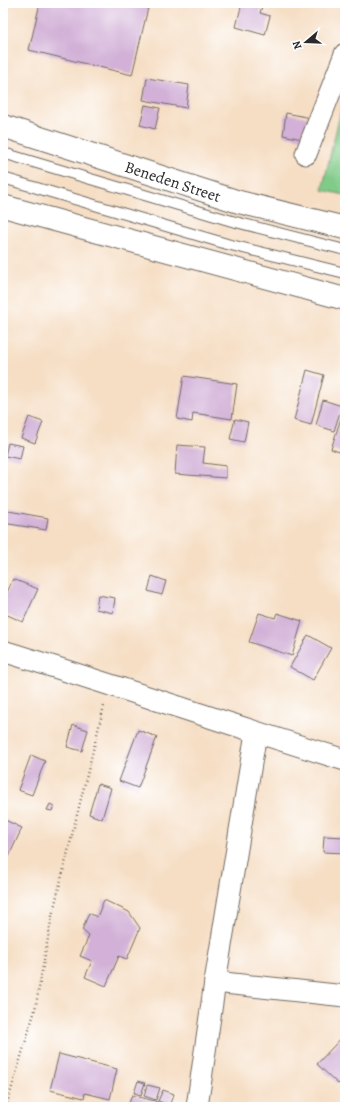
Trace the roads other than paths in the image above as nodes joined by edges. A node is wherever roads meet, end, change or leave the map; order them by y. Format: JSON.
{"nodes":[{"id":1,"x":345,"y":54,"type":"edge"},
{"id":2,"x":3,"y":126,"type":"edge"},
{"id":3,"x":3,"y":153,"type":"edge"},
{"id":4,"x":306,"y":154,"type":"dead end"},
{"id":5,"x":3,"y":178,"type":"edge"},
{"id":6,"x":3,"y":206,"type":"edge"},
{"id":7,"x":345,"y":228,"type":"edge"},
{"id":8,"x":345,"y":250,"type":"edge"},
{"id":9,"x":345,"y":273,"type":"edge"},
{"id":10,"x":345,"y":299,"type":"edge"},
{"id":11,"x":3,"y":651,"type":"edge"},
{"id":12,"x":256,"y":733,"type":"junction"},
{"id":13,"x":345,"y":760,"type":"edge"},
{"id":14,"x":215,"y":982,"type":"junction"},
{"id":15,"x":345,"y":996,"type":"edge"},
{"id":16,"x":197,"y":1107,"type":"edge"}],
"edges":[{"from":1,"to":4,"type":"street"},
{"from":2,"to":7,"type":"main road","name":"Beneden Street"},
{"from":3,"to":8,"type":"lane"},
{"from":5,"to":9,"type":"lane"},
{"from":6,"to":10,"type":"main road"},
{"from":11,"to":12,"type":"street"},
{"from":12,"to":13,"type":"street"},
{"from":12,"to":14,"type":"street"},
{"from":14,"to":15,"type":"street"},
{"from":14,"to":16,"type":"street"}]}
